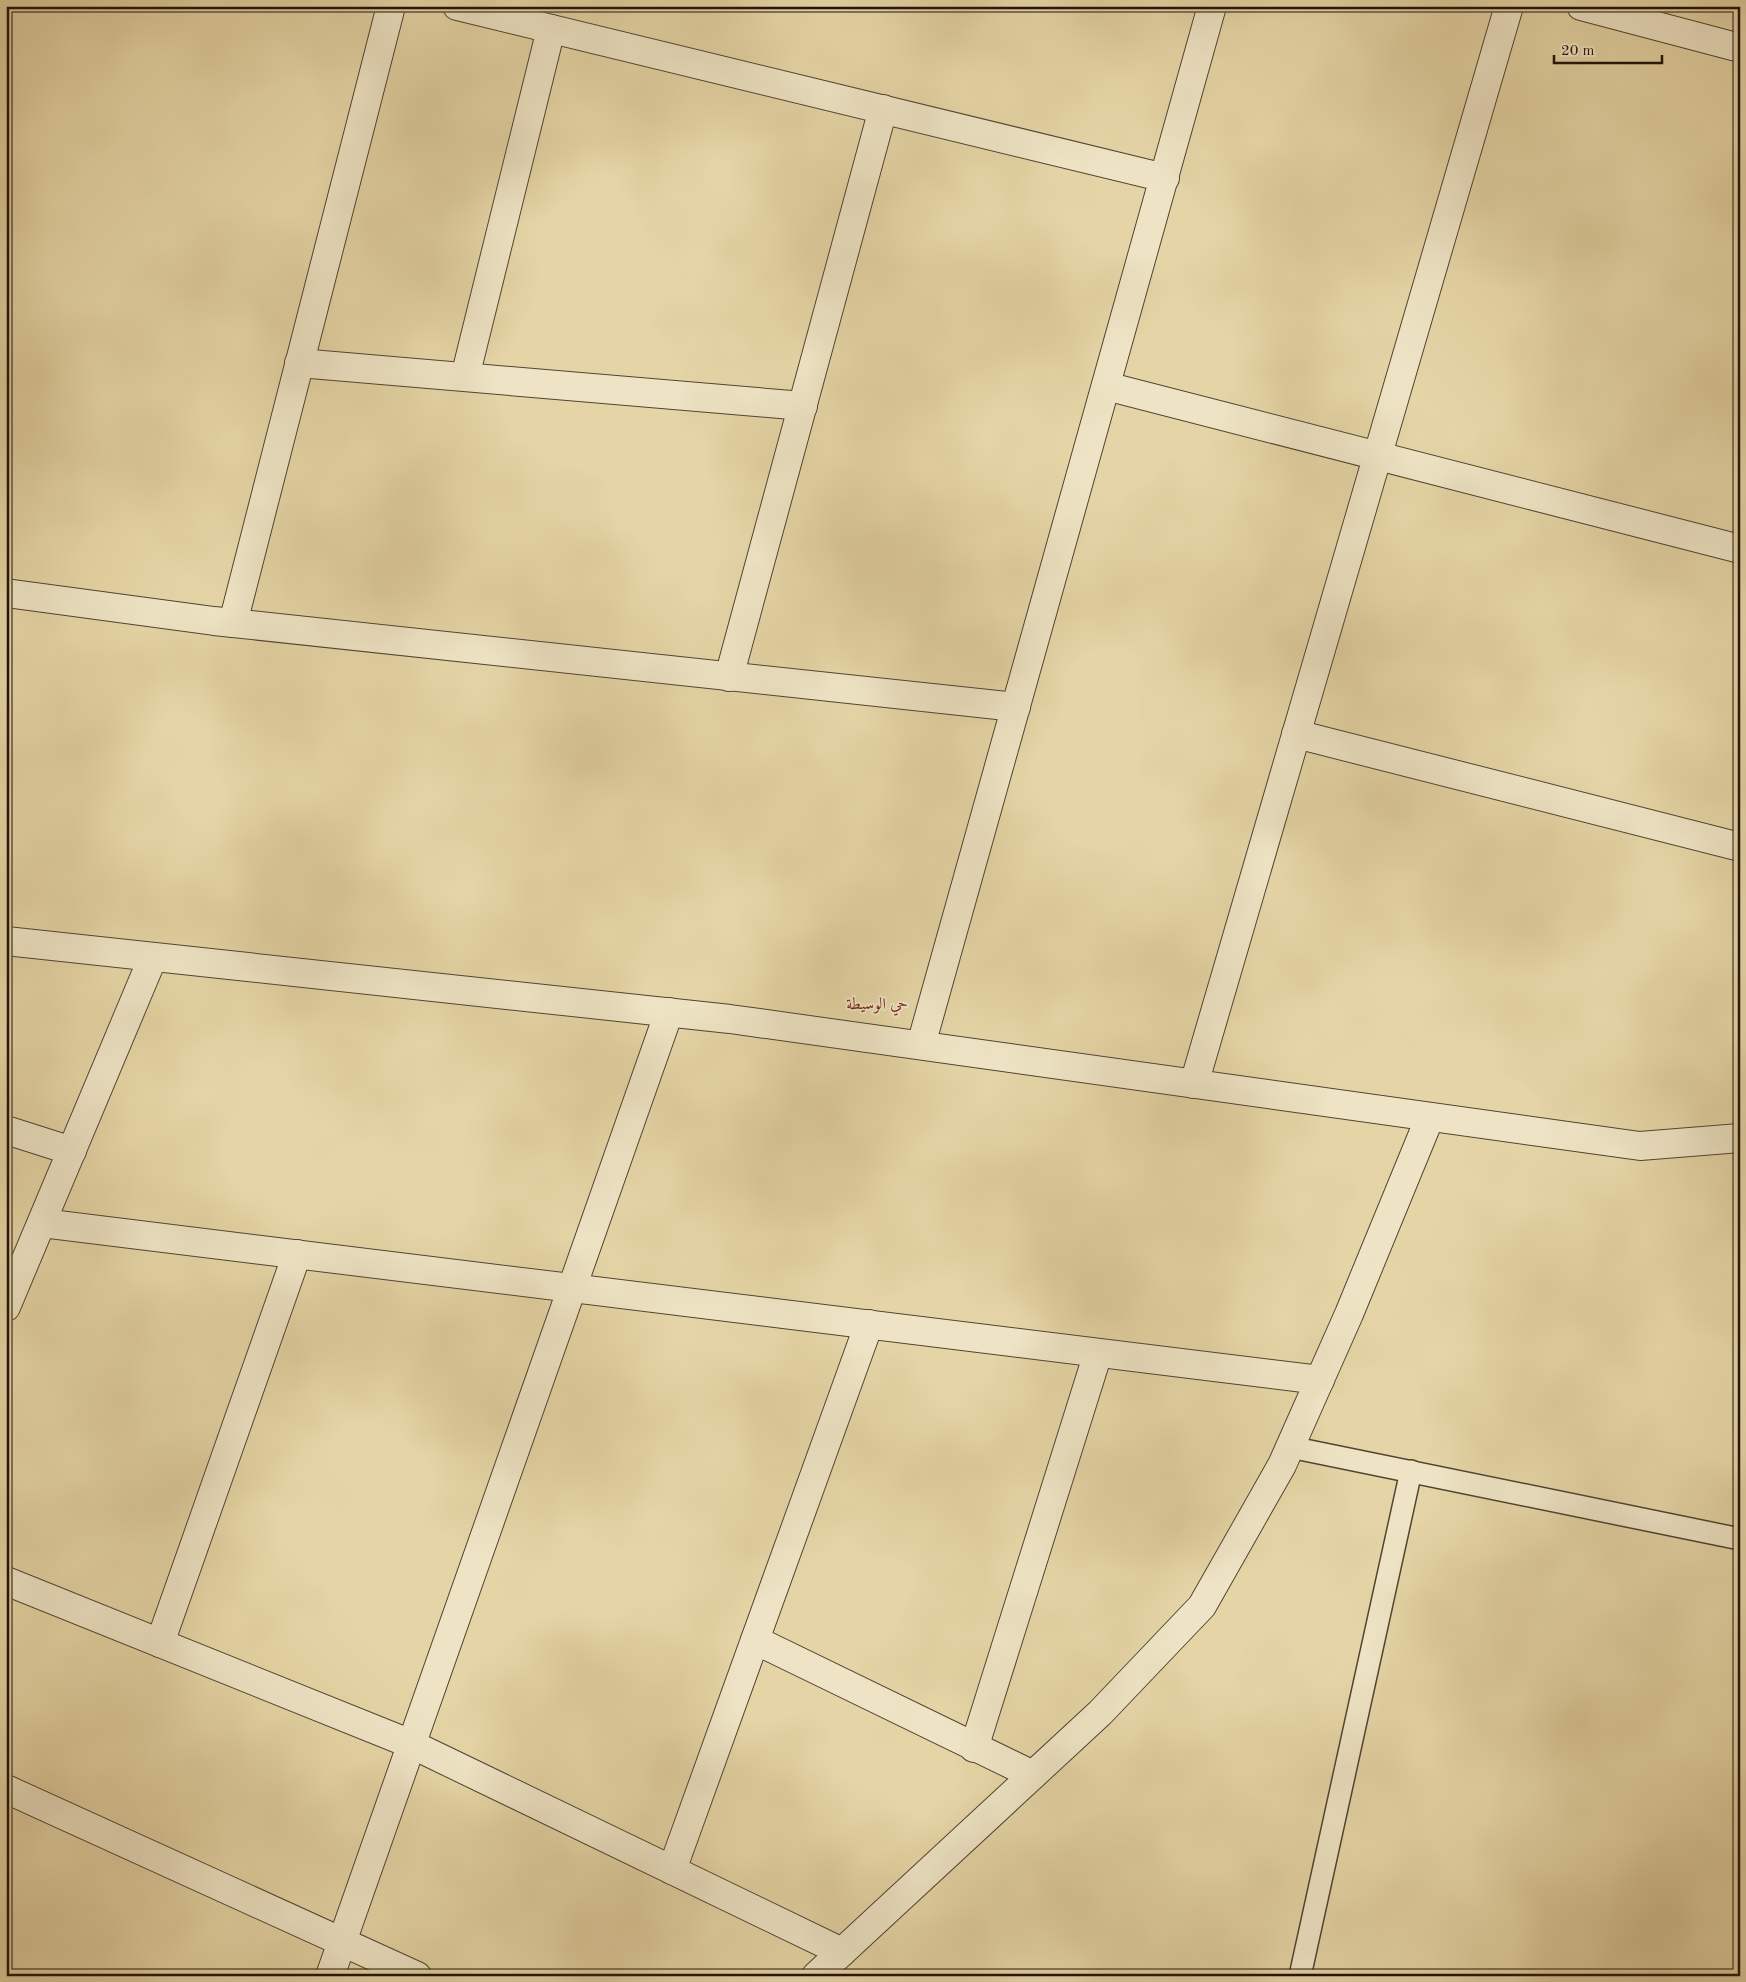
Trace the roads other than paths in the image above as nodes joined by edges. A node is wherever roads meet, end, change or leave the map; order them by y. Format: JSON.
{"nodes":[{"id":1,"x":391,"y":6,"type":"edge"},
{"id":2,"x":457,"y":6,"type":"edge"},
{"id":3,"x":1212,"y":6,"type":"edge"},
{"id":4,"x":1509,"y":6,"type":"edge"},
{"id":5,"x":1581,"y":6,"type":"edge"},
{"id":6,"x":510,"y":13,"type":"edge"},
{"id":7,"x":551,"y":29,"type":"junction"},
{"id":8,"x":1740,"y":48,"type":"edge"},
{"id":9,"x":883,"y":110,"type":"junction"},
{"id":10,"x":1165,"y":178,"type":"junction"},
{"id":11,"x":300,"y":363,"type":"junction"},
{"id":12,"x":465,"y":377,"type":"junction"},
{"id":13,"x":1106,"y":386,"type":"junction"},
{"id":14,"x":803,"y":406,"type":"junction"},
{"id":15,"x":1377,"y":456,"type":"junction"},
{"id":16,"x":1740,"y":549,"type":"edge"},
{"id":17,"x":6,"y":593,"type":"edge"},
{"id":18,"x":233,"y":623,"type":"junction"},
{"id":19,"x":729,"y":676,"type":"junction"},
{"id":20,"x":1016,"y":707,"type":"junction"},
{"id":21,"x":1296,"y":734,"type":"junction"},
{"id":22,"x":1740,"y":847,"type":"edge"},
{"id":23,"x":6,"y":941,"type":"edge"},
{"id":24,"x":153,"y":957,"type":"junction"},
{"id":25,"x":669,"y":1012,"type":"junction"},
{"id":26,"x":921,"y":1045,"type":"junction"},
{"id":27,"x":1194,"y":1084,"type":"junction"},
{"id":28,"x":1430,"y":1117,"type":"junction"},
{"id":29,"x":6,"y":1130,"type":"edge"},
{"id":30,"x":1740,"y":1138,"type":"edge"},
{"id":31,"x":72,"y":1151,"type":"junction"},
{"id":32,"x":42,"y":1223,"type":"junction"},
{"id":33,"x":297,"y":1254,"type":"junction"},
{"id":34,"x":572,"y":1288,"type":"junction"},
{"id":35,"x":6,"y":1307,"type":"edge"},
{"id":36,"x":869,"y":1324,"type":"junction"},
{"id":37,"x":1098,"y":1353,"type":"junction"},
{"id":38,"x":1320,"y":1380,"type":"junction"},
{"id":39,"x":1290,"y":1447,"type":"junction"},
{"id":40,"x":1411,"y":1471,"type":"junction"},
{"id":41,"x":1740,"y":1539,"type":"edge"},
{"id":42,"x":6,"y":1581,"type":"edge"},
{"id":43,"x":755,"y":1640,"type":"junction"},
{"id":44,"x":160,"y":1643,"type":"junction"},
{"id":45,"x":411,"y":1744,"type":"junction"},
{"id":46,"x":974,"y":1748,"type":"junction"},
{"id":47,"x":1033,"y":1776,"type":"junction"},
{"id":48,"x":6,"y":1789,"type":"edge"},
{"id":49,"x":672,"y":1870,"type":"junction"},
{"id":50,"x":342,"y":1942,"type":"junction"},
{"id":51,"x":842,"y":1952,"type":"junction"},
{"id":52,"x":330,"y":1976,"type":"edge"},
{"id":53,"x":418,"y":1976,"type":"edge"},
{"id":54,"x":816,"y":1976,"type":"edge"},
{"id":55,"x":1300,"y":1976,"type":"edge"}],
"edges":[{"from":1,"to":11,"type":"street"},
{"from":2,"to":6,"type":"street"},
{"from":3,"to":10,"type":"street"},
{"from":4,"to":15,"type":"street"},
{"from":5,"to":8,"type":"street"},
{"from":6,"to":7,"type":"street"},
{"from":7,"to":9,"type":"street"},
{"from":7,"to":12,"type":"street"},
{"from":9,"to":10,"type":"street"},
{"from":9,"to":14,"type":"street"},
{"from":10,"to":13,"type":"street"},
{"from":11,"to":12,"type":"street"},
{"from":11,"to":18,"type":"street"},
{"from":12,"to":14,"type":"street"},
{"from":13,"to":15,"type":"street"},
{"from":13,"to":20,"type":"street"},
{"from":14,"to":19,"type":"street"},
{"from":15,"to":16,"type":"street"},
{"from":15,"to":21,"type":"street"},
{"from":17,"to":18,"type":"street"},
{"from":18,"to":19,"type":"street"},
{"from":19,"to":20,"type":"street"},
{"from":20,"to":26,"type":"street"},
{"from":21,"to":22,"type":"street"},
{"from":21,"to":27,"type":"street"},
{"from":23,"to":24,"type":"street"},
{"from":24,"to":25,"type":"street"},
{"from":24,"to":31,"type":"street"},
{"from":25,"to":26,"type":"street"},
{"from":25,"to":34,"type":"street"},
{"from":26,"to":27,"type":"street"},
{"from":27,"to":28,"type":"street"},
{"from":28,"to":30,"type":"street"},
{"from":28,"to":38,"type":"street"},
{"from":29,"to":31,"type":"street"},
{"from":31,"to":32,"type":"street"},
{"from":32,"to":33,"type":"street"},
{"from":32,"to":35,"type":"street"},
{"from":33,"to":34,"type":"street"},
{"from":33,"to":44,"type":"street"},
{"from":34,"to":36,"type":"street"},
{"from":34,"to":45,"type":"street"},
{"from":36,"to":37,"type":"street"},
{"from":36,"to":43,"type":"street"},
{"from":37,"to":38,"type":"street"},
{"from":37,"to":46,"type":"street"},
{"from":38,"to":39,"type":"street"},
{"from":39,"to":40,"type":"lane"},
{"from":39,"to":47,"type":"street"},
{"from":40,"to":41,"type":"lane"},
{"from":40,"to":55,"type":"lane"},
{"from":42,"to":44,"type":"street"},
{"from":43,"to":46,"type":"street"},
{"from":43,"to":49,"type":"street"},
{"from":44,"to":45,"type":"street"},
{"from":45,"to":49,"type":"street"},
{"from":45,"to":50,"type":"street"},
{"from":46,"to":47,"type":"street"},
{"from":47,"to":51,"type":"street"},
{"from":48,"to":50,"type":"street"},
{"from":49,"to":51,"type":"street"},
{"from":50,"to":52,"type":"street"},
{"from":50,"to":53,"type":"street"},
{"from":51,"to":54,"type":"street"}]}
